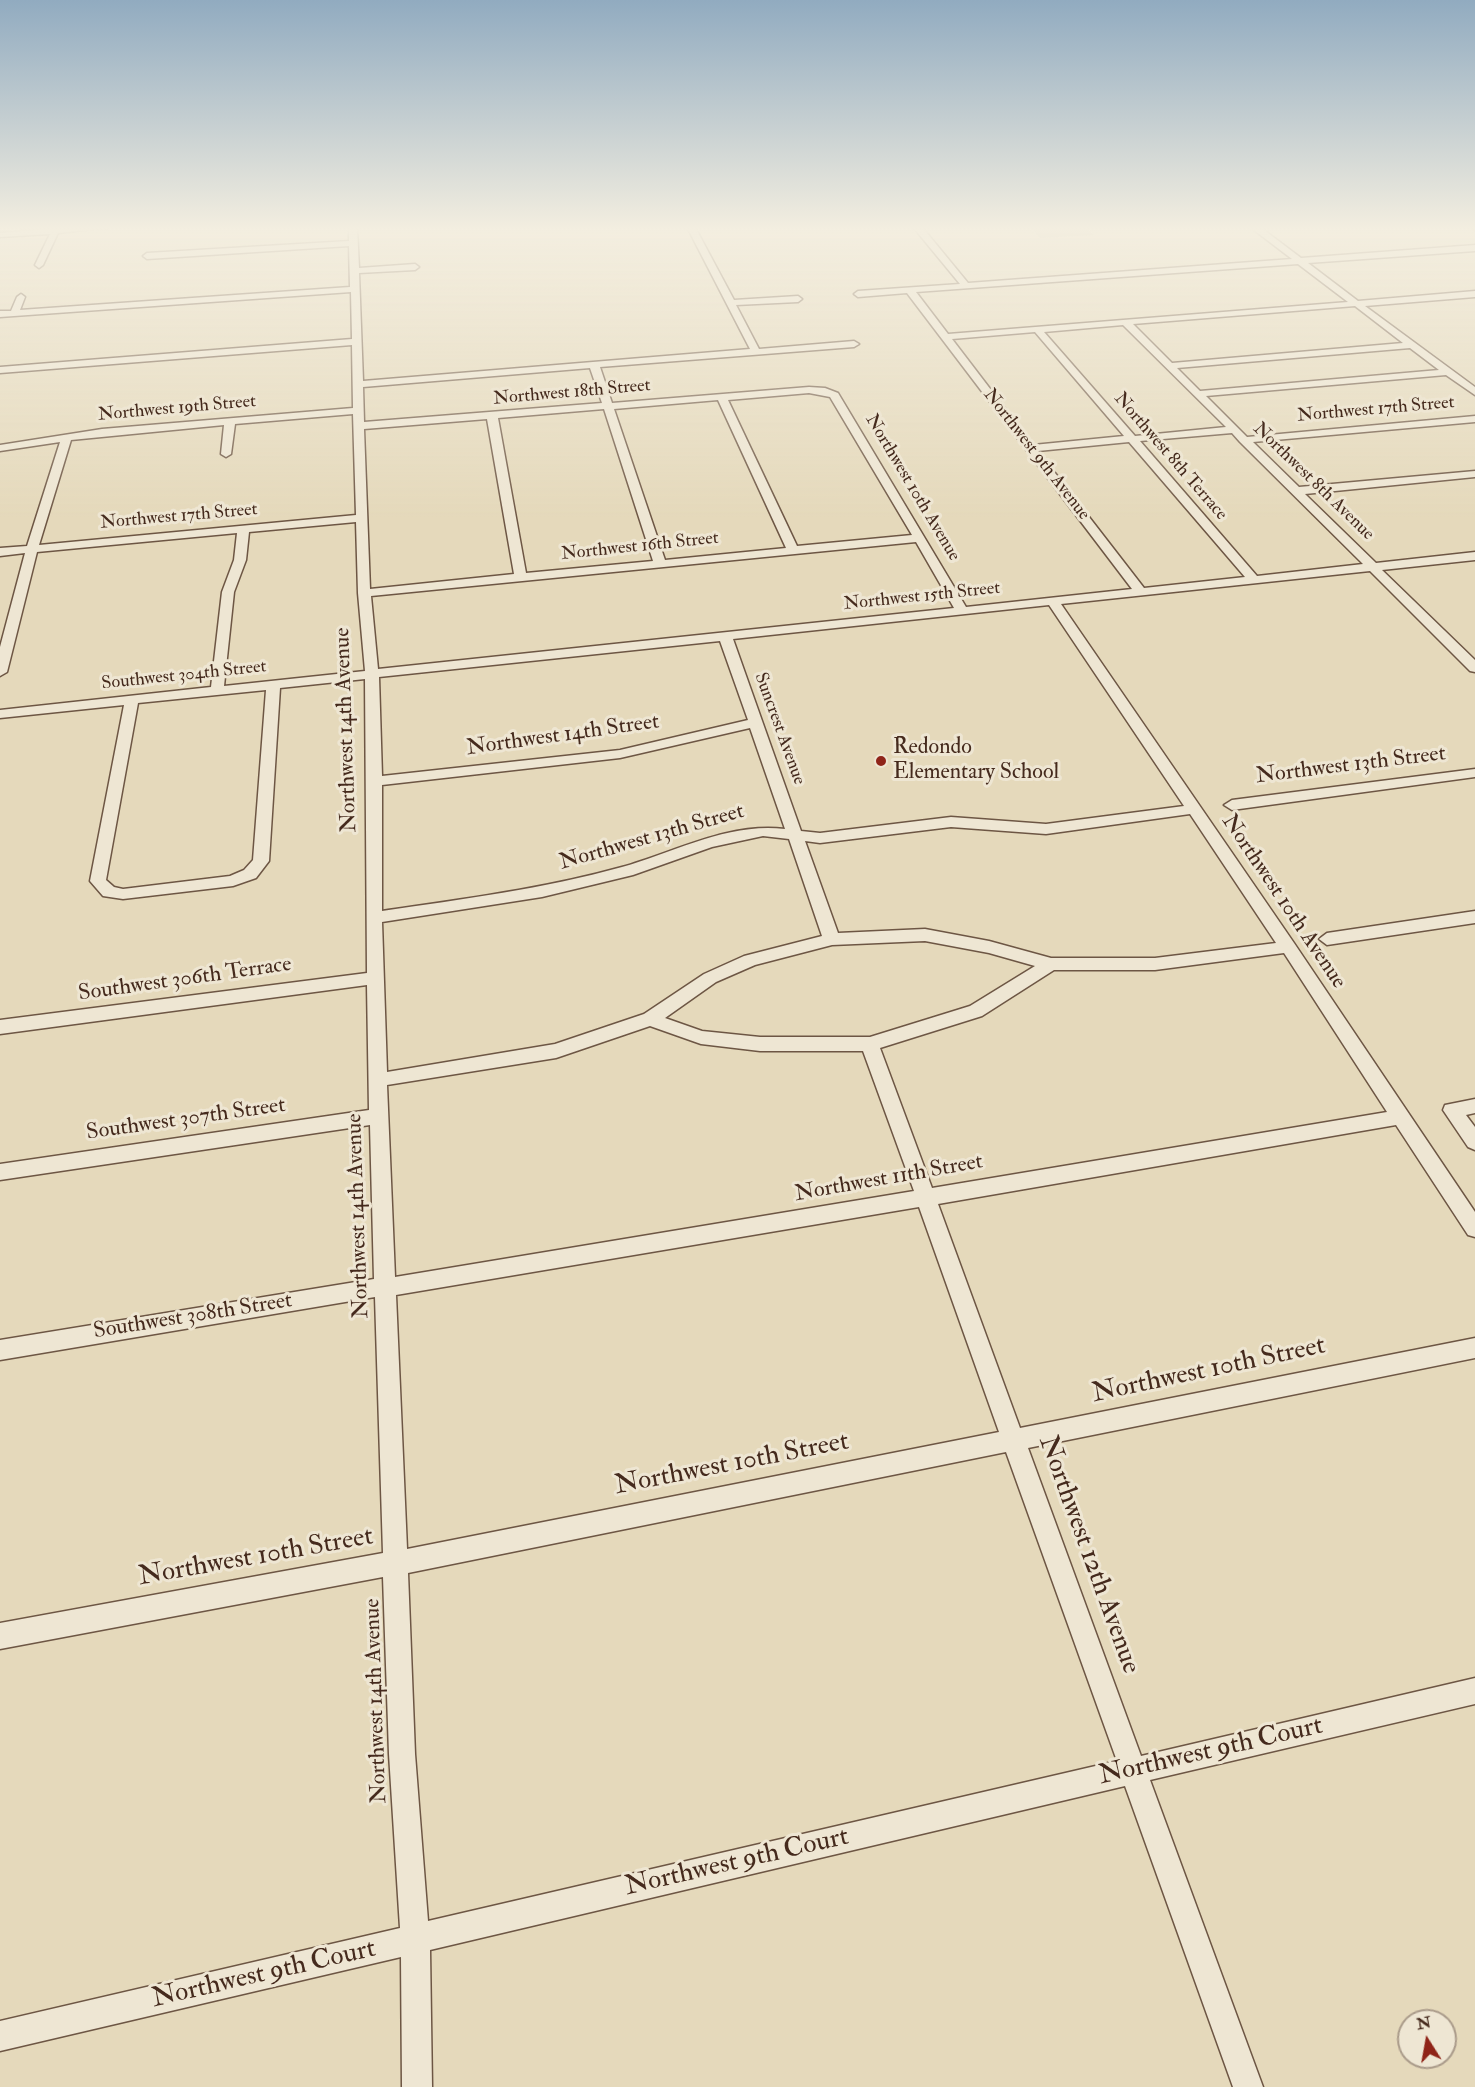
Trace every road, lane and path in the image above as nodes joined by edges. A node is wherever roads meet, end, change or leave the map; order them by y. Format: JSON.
{"nodes":[{"id":1,"x":355,"y":324,"type":"edge"},
{"id":2,"x":742,"y":324,"type":"edge"},
{"id":3,"x":935,"y":324,"type":"edge"},
{"id":4,"x":1095,"y":324,"type":"edge"},
{"id":5,"x":1127,"y":324,"type":"edge"},
{"id":6,"x":1384,"y":324,"type":"edge"},
{"id":7,"x":1037,"y":329,"type":"junction"},
{"id":8,"x":944,"y":337,"type":"junction"},
{"id":9,"x":356,"y":342,"type":"junction"},
{"id":10,"x":854,"y":344,"type":"dead end"},
{"id":11,"x":1412,"y":345,"type":"junction"},
{"id":12,"x":756,"y":352,"type":"junction"},
{"id":13,"x":594,"y":365,"type":"junction"},
{"id":14,"x":1169,"y":366,"type":"junction"},
{"id":15,"x":0,"y":370,"type":"edge"},
{"id":16,"x":1448,"y":372,"type":"junction"},
{"id":17,"x":357,"y":384,"type":"junction"},
{"id":18,"x":825,"y":391,"type":"joint"},
{"id":19,"x":1475,"y":392,"type":"edge"},
{"id":20,"x":1197,"y":394,"type":"junction"},
{"id":21,"x":722,"y":398,"type":"junction"},
{"id":22,"x":609,"y":406,"type":"junction"},
{"id":23,"x":492,"y":416,"type":"junction"},
{"id":24,"x":358,"y":419,"type":"junction"},
{"id":25,"x":1475,"y":419,"type":"edge"},
{"id":26,"x":230,"y":421,"type":"junction"},
{"id":27,"x":1233,"y":430,"type":"junction"},
{"id":28,"x":67,"y":437,"type":"junction"},
{"id":29,"x":1133,"y":439,"type":"junction"},
{"id":30,"x":1244,"y":440,"type":"junction"},
{"id":31,"x":0,"y":448,"type":"edge"},
{"id":32,"x":1031,"y":448,"type":"junction"},
{"id":33,"x":226,"y":454,"type":"dead end"},
{"id":34,"x":1475,"y":474,"type":"edge"},
{"id":35,"x":1296,"y":491,"type":"junction"},
{"id":36,"x":362,"y":518,"type":"junction"},
{"id":37,"x":243,"y":529,"type":"junction"},
{"id":38,"x":919,"y":538,"type":"junction"},
{"id":39,"x":32,"y":549,"type":"junction"},
{"id":40,"x":794,"y":550,"type":"junction"},
{"id":41,"x":0,"y":552,"type":"edge"},
{"id":42,"x":1475,"y":556,"type":"edge"},
{"id":43,"x":660,"y":563,"type":"junction"},
{"id":44,"x":1374,"y":567,"type":"junction"},
{"id":45,"x":520,"y":576,"type":"junction"},
{"id":46,"x":1253,"y":579,"type":"junction"},
{"id":47,"x":1140,"y":591,"type":"junction"},
{"id":48,"x":364,"y":593,"type":"junction"},
{"id":49,"x":1052,"y":601,"type":"junction"},
{"id":50,"x":962,"y":610,"type":"junction"},
{"id":51,"x":725,"y":636,"type":"junction"},
{"id":52,"x":1468,"y":654,"type":"edge"},
{"id":53,"x":1475,"y":668,"type":"edge"},
{"id":54,"x":0,"y":672,"type":"edge"},
{"id":55,"x":372,"y":673,"type":"junction"},
{"id":56,"x":273,"y":685,"type":"junction"},
{"id":57,"x":217,"y":691,"type":"junction"},
{"id":58,"x":132,"y":700,"type":"junction"},
{"id":59,"x":0,"y":714,"type":"edge"},
{"id":60,"x":756,"y":722,"type":"junction"},
{"id":61,"x":1475,"y":773,"type":"edge"},
{"id":62,"x":375,"y":781,"type":"junction"},
{"id":63,"x":1232,"y":805,"type":"dead end"},
{"id":64,"x":1194,"y":809,"type":"junction"},
{"id":65,"x":796,"y":834,"type":"junction"},
{"id":66,"x":1475,"y":917,"type":"edge"},
{"id":67,"x":374,"y":918,"type":"junction"},
{"id":68,"x":832,"y":939,"type":"junction"},
{"id":69,"x":1327,"y":939,"type":"dead end"},
{"id":70,"x":1288,"y":947,"type":"junction"},
{"id":71,"x":1051,"y":964,"type":"junction"},
{"id":72,"x":376,"y":978,"type":"junction"},
{"id":73,"x":650,"y":1019,"type":"junction"},
{"id":74,"x":0,"y":1028,"type":"edge"},
{"id":75,"x":870,"y":1044,"type":"junction"},
{"id":76,"x":378,"y":1080,"type":"junction"},
{"id":77,"x":1475,"y":1106,"type":"edge"},
{"id":78,"x":379,"y":1116,"type":"junction"},
{"id":79,"x":1400,"y":1117,"type":"junction"},
{"id":80,"x":1475,"y":1142,"type":"edge"},
{"id":81,"x":0,"y":1172,"type":"edge"},
{"id":82,"x":926,"y":1197,"type":"junction"},
{"id":83,"x":1475,"y":1229,"type":"edge"},
{"id":84,"x":386,"y":1288,"type":"junction"},
{"id":85,"x":1475,"y":1348,"type":"edge"},
{"id":86,"x":0,"y":1350,"type":"edge"},
{"id":87,"x":1016,"y":1441,"type":"junction"},
{"id":88,"x":396,"y":1563,"type":"junction"},
{"id":89,"x":0,"y":1636,"type":"edge"},
{"id":90,"x":1475,"y":1691,"type":"edge"},
{"id":91,"x":1134,"y":1769,"type":"junction"},
{"id":92,"x":415,"y":1940,"type":"junction"},
{"id":93,"x":0,"y":2036,"type":"edge"},
{"id":94,"x":417,"y":2087,"type":"edge"},
{"id":95,"x":1248,"y":2087,"type":"edge"}],
"edges":[{"from":1,"to":9,"type":"street","name":"Northwest 14th Avenue"},
{"from":2,"to":12,"type":"street"},
{"from":3,"to":8,"type":"street","name":"Northwest 9th Avenue"},
{"from":4,"to":7,"type":"street"},
{"from":5,"to":14,"type":"street","name":"Northwest 8th Avenue"},
{"from":6,"to":11,"type":"street"},
{"from":7,"to":8,"type":"street"},
{"from":7,"to":29,"type":"street","name":"Northwest 8th Terrace"},
{"from":8,"to":32,"type":"street","name":"Northwest 9th Avenue"},
{"from":9,"to":15,"type":"street"},
{"from":9,"to":17,"type":"street","name":"Northwest 14th Avenue"},
{"from":10,"to":12,"type":"street"},
{"from":11,"to":14,"type":"street"},
{"from":11,"to":16,"type":"street"},
{"from":12,"to":13,"type":"street"},
{"from":13,"to":17,"type":"street"},
{"from":13,"to":22,"type":"street"},
{"from":14,"to":20,"type":"street","name":"Northwest 8th Avenue"},
{"from":16,"to":19,"type":"street"},
{"from":16,"to":20,"type":"street"},
{"from":17,"to":24,"type":"street","name":"Northwest 14th Avenue"},
{"from":18,"to":21,"type":"street","name":"Northwest 18th Street"},
{"from":18,"to":38,"type":"street","name":"Northwest 10th Avenue"},
{"from":20,"to":27,"type":"street","name":"Northwest 8th Avenue"},
{"from":21,"to":22,"type":"street","name":"Northwest 18th Street"},
{"from":21,"to":40,"type":"street"},
{"from":22,"to":23,"type":"street","name":"Northwest 18th Street"},
{"from":22,"to":43,"type":"street"},
{"from":23,"to":24,"type":"street","name":"Northwest 18th Street"},
{"from":23,"to":45,"type":"street"},
{"from":24,"to":26,"type":"street","name":"Northwest 19th Street"},
{"from":24,"to":36,"type":"street","name":"Northwest 14th Avenue"},
{"from":25,"to":30,"type":"street","name":"Northwest 17th Street"},
{"from":26,"to":28,"type":"street","name":"Northwest 19th Street"},
{"from":26,"to":33,"type":"street"},
{"from":27,"to":29,"type":"street"},
{"from":27,"to":30,"type":"street","name":"Northwest 8th Avenue"},
{"from":28,"to":31,"type":"street","name":"Northwest 19th Street"},
{"from":28,"to":39,"type":"street"},
{"from":29,"to":32,"type":"street"},
{"from":29,"to":46,"type":"street","name":"Northwest 8th Terrace"},
{"from":30,"to":35,"type":"street","name":"Northwest 8th Avenue"},
{"from":32,"to":47,"type":"street","name":"Northwest 9th Avenue"},
{"from":34,"to":35,"type":"street"},
{"from":35,"to":44,"type":"street","name":"Northwest 8th Avenue"},
{"from":36,"to":37,"type":"street","name":"Northwest 17th Street"},
{"from":36,"to":48,"type":"street","name":"Northwest 14th Avenue"},
{"from":37,"to":39,"type":"street","name":"Northwest 17th Street"},
{"from":37,"to":57,"type":"street"},
{"from":38,"to":40,"type":"street","name":"Northwest 16th Street"},
{"from":38,"to":50,"type":"street","name":"Northwest 10th Avenue"},
{"from":39,"to":41,"type":"street","name":"Northwest 17th Street"},
{"from":39,"to":54,"type":"street"},
{"from":40,"to":43,"type":"street","name":"Northwest 16th Street"},
{"from":42,"to":44,"type":"street","name":"Northwest 15th Street"},
{"from":43,"to":45,"type":"street","name":"Northwest 16th Street"},
{"from":44,"to":46,"type":"street","name":"Northwest 15th Street"},
{"from":44,"to":52,"type":"street","name":"Northwest 8th Avenue"},
{"from":45,"to":48,"type":"street","name":"Northwest 16th Street"},
{"from":46,"to":47,"type":"street","name":"Northwest 15th Street"},
{"from":47,"to":49,"type":"street","name":"Northwest 15th Street"},
{"from":48,"to":55,"type":"street","name":"Northwest 14th Avenue"},
{"from":49,"to":50,"type":"street","name":"Northwest 15th Street"},
{"from":49,"to":64,"type":"street","name":"Northwest 10th Avenue"},
{"from":50,"to":51,"type":"street","name":"Northwest 15th Street"},
{"from":51,"to":55,"type":"street","name":"Northwest 15th Street"},
{"from":51,"to":60,"type":"street","name":"Suncrest Avenue"},
{"from":52,"to":53,"type":"street","name":"Northwest 8th Avenue"},
{"from":55,"to":56,"type":"street","name":"Southwest 304th Street"},
{"from":55,"to":62,"type":"street","name":"Northwest 14th Avenue"},
{"from":56,"to":57,"type":"street","name":"Southwest 304th Street"},
{"from":56,"to":58,"type":"street"},
{"from":57,"to":58,"type":"street","name":"Southwest 304th Street"},
{"from":58,"to":59,"type":"street","name":"Southwest 304th Street"},
{"from":60,"to":62,"type":"street","name":"Northwest 14th Street"},
{"from":60,"to":65,"type":"street","name":"Suncrest Avenue"},
{"from":61,"to":63,"type":"street","name":"Northwest 13th Street"},
{"from":62,"to":67,"type":"street","name":"Northwest 14th Avenue"},
{"from":64,"to":65,"type":"street","name":"Northwest 13th Street"},
{"from":64,"to":70,"type":"street","name":"Northwest 10th Avenue"},
{"from":65,"to":67,"type":"street","name":"Northwest 13th Street"},
{"from":65,"to":68,"type":"street","name":"Suncrest Avenue"},
{"from":66,"to":69,"type":"street"},
{"from":67,"to":72,"type":"street","name":"Northwest 14th Avenue"},
{"from":68,"to":71,"type":"street"},
{"from":68,"to":73,"type":"street"},
{"from":70,"to":71,"type":"street"},
{"from":70,"to":79,"type":"street","name":"Northwest 10th Avenue"},
{"from":71,"to":75,"type":"street"},
{"from":72,"to":74,"type":"street","name":"Southwest 306th Terrace"},
{"from":72,"to":76,"type":"street","name":"Northwest 14th Avenue"},
{"from":73,"to":75,"type":"street"},
{"from":73,"to":76,"type":"street"},
{"from":75,"to":82,"type":"street","name":"Northwest 12th Avenue"},
{"from":76,"to":78,"type":"street","name":"Northwest 14th Avenue"},
{"from":77,"to":80,"type":"street"},
{"from":78,"to":81,"type":"street","name":"Southwest 307th Street"},
{"from":78,"to":84,"type":"street","name":"Northwest 14th Avenue"},
{"from":79,"to":82,"type":"street","name":"Northwest 11th Street"},
{"from":79,"to":83,"type":"street","name":"Northwest 10th Avenue"},
{"from":82,"to":84,"type":"street","name":"Northwest 11th Street"},
{"from":82,"to":87,"type":"street","name":"Northwest 12th Avenue"},
{"from":84,"to":86,"type":"street","name":"Southwest 308th Street"},
{"from":84,"to":88,"type":"street","name":"Northwest 14th Avenue"},
{"from":85,"to":87,"type":"street","name":"Northwest 10th Street"},
{"from":87,"to":88,"type":"street","name":"Northwest 10th Street"},
{"from":87,"to":91,"type":"street","name":"Northwest 12th Avenue"},
{"from":88,"to":89,"type":"street","name":"Northwest 10th Street"},
{"from":88,"to":92,"type":"street","name":"Northwest 14th Avenue"},
{"from":90,"to":91,"type":"street","name":"Northwest 9th Court"},
{"from":91,"to":92,"type":"street","name":"Northwest 9th Court"},
{"from":91,"to":95,"type":"street","name":"Northwest 12th Avenue"},
{"from":92,"to":93,"type":"street","name":"Northwest 9th Court"},
{"from":92,"to":94,"type":"street","name":"Northwest 14th Avenue"}]}
